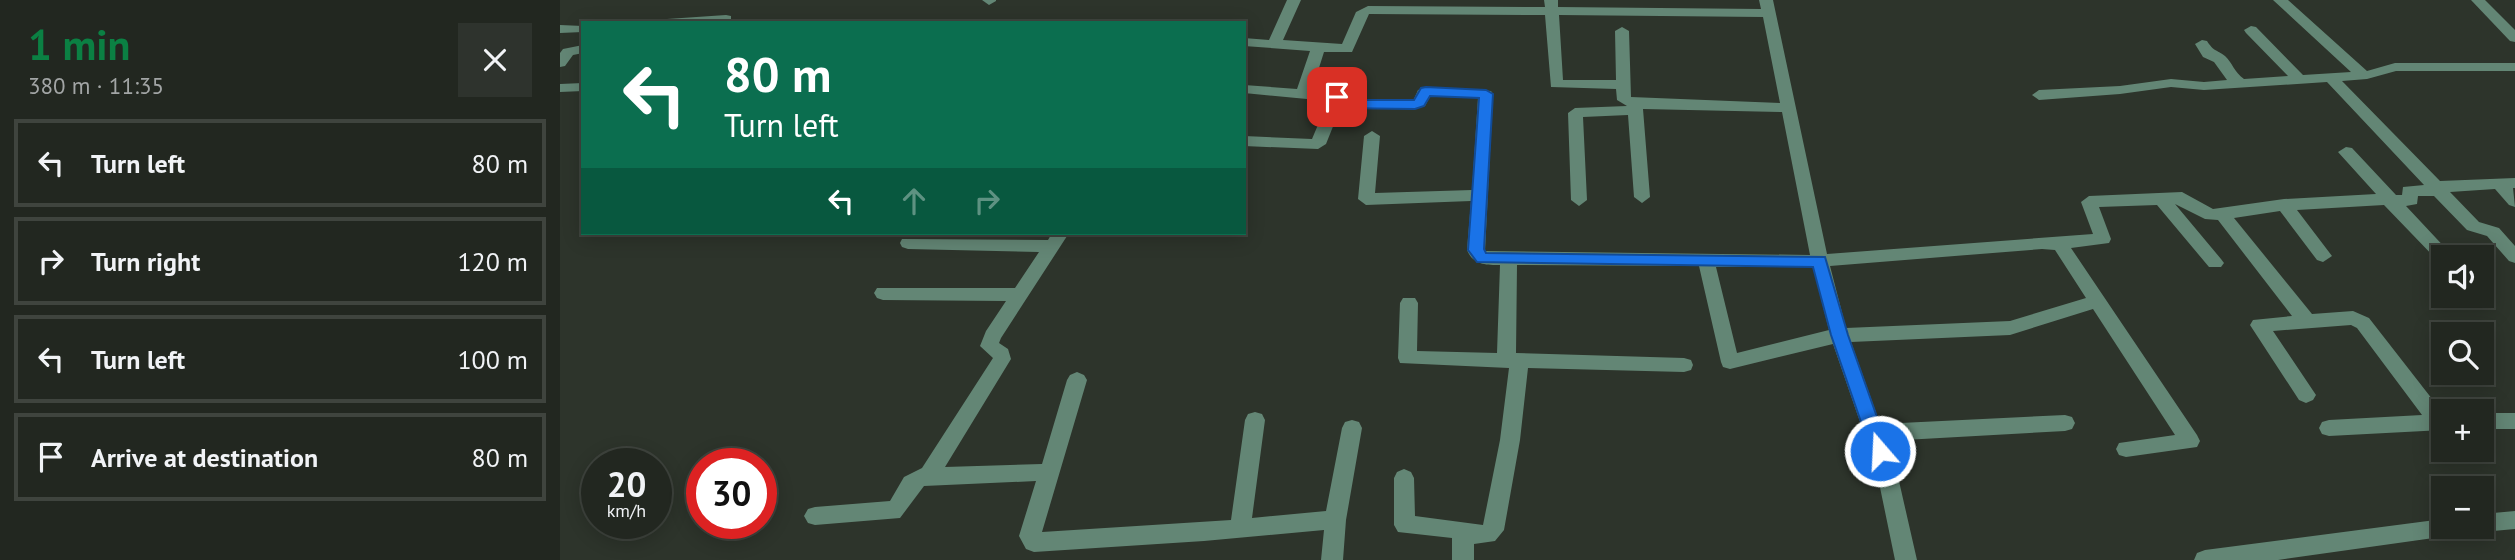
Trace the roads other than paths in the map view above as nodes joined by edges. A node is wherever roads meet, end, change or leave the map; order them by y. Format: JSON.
{"nodes":[{"id":1,"x":1294,"y":0,"type":"edge"},
{"id":2,"x":2280,"y":0,"type":"edge"},
{"id":3,"x":2478,"y":0,"type":"edge"},
{"id":4,"x":1767,"y":6,"type":"edge"},
{"id":5,"x":1551,"y":7,"type":"edge"},
{"id":6,"x":726,"y":19,"type":"dead end"},
{"id":7,"x":696,"y":21,"type":"edge"},
{"id":8,"x":560,"y":29,"type":"edge"},
{"id":9,"x":580,"y":29,"type":"dead end"},
{"id":10,"x":2251,"y":30,"type":"dead end"},
{"id":11,"x":1622,"y":31,"type":"dead end"},
{"id":12,"x":2515,"y":38,"type":"edge"},
{"id":13,"x":1246,"y":42,"type":"edge"},
{"id":14,"x":1274,"y":44,"type":"junction"},
{"id":15,"x":2202,"y":44,"type":"dead end"},
{"id":16,"x":1318,"y":47,"type":"junction"},
{"id":17,"x":581,"y":49,"type":"edge"},
{"id":18,"x":560,"y":63,"type":"edge"},
{"id":19,"x":2515,"y":67,"type":"edge"},
{"id":20,"x":560,"y":71,"type":"edge"},
{"id":21,"x":2362,"y":74,"type":"junction"},
{"id":22,"x":2330,"y":78,"type":"junction"},
{"id":23,"x":560,"y":79,"type":"edge"},
{"id":24,"x":2300,"y":80,"type":"junction"},
{"id":25,"x":2241,"y":84,"type":"junction"},
{"id":26,"x":1623,"y":85,"type":"junction"},
{"id":27,"x":581,"y":87,"type":"edge"},
{"id":28,"x":560,"y":88,"type":"edge"},
{"id":29,"x":1246,"y":89,"type":"edge"},
{"id":30,"x":1303,"y":94,"type":"junction"},
{"id":31,"x":2039,"y":94,"type":"dead end"},
{"id":32,"x":1334,"y":104,"type":"junction"},
{"id":33,"x":1636,"y":107,"type":"junction"},
{"id":34,"x":1789,"y":108,"type":"junction"},
{"id":35,"x":1372,"y":136,"type":"dead end"},
{"id":36,"x":1246,"y":141,"type":"edge"},
{"id":37,"x":2346,"y":152,"type":"dead end"},
{"id":38,"x":2507,"y":184,"type":"edge"},
{"id":39,"x":2437,"y":188,"type":"junction"},
{"id":40,"x":1480,"y":195,"type":"junction"},
{"id":41,"x":1642,"y":197,"type":"dead end"},
{"id":42,"x":2161,"y":198,"type":"junction"},
{"id":43,"x":1579,"y":200,"type":"dead end"},
{"id":44,"x":2388,"y":200,"type":"junction"},
{"id":45,"x":2515,"y":201,"type":"edge"},
{"id":46,"x":2284,"y":205,"type":"junction"},
{"id":47,"x":2222,"y":214,"type":"junction"},
{"id":48,"x":1057,"y":239,"type":"edge"},
{"id":49,"x":908,"y":243,"type":"dead end"},
{"id":50,"x":2062,"y":244,"type":"junction"},
{"id":51,"x":2432,"y":245,"type":"edge"},
{"id":52,"x":2323,"y":256,"type":"dead end"},
{"id":53,"x":2515,"y":257,"type":"edge"},
{"id":54,"x":1508,"y":260,"type":"junction"},
{"id":55,"x":1706,"y":261,"type":"junction"},
{"id":56,"x":1820,"y":261,"type":"junction"},
{"id":57,"x":2215,"y":263,"type":"dead end"},
{"id":58,"x":883,"y":293,"type":"dead end"},
{"id":59,"x":1020,"y":295,"type":"junction"},
{"id":60,"x":2096,"y":302,"type":"junction"},
{"id":61,"x":1409,"y":303,"type":"dead end"},
{"id":62,"x":2306,"y":320,"type":"junction"},
{"id":63,"x":1839,"y":335,"type":"junction"},
{"id":64,"x":1513,"y":362,"type":"junction"},
{"id":65,"x":1684,"y":365,"type":"dead end"},
{"id":66,"x":1077,"y":380,"type":"dead end"},
{"id":67,"x":2306,"y":395,"type":"dead end"},
{"id":68,"x":2431,"y":409,"type":"edge"},
{"id":69,"x":1255,"y":420,"type":"dead end"},
{"id":70,"x":2494,"y":421,"type":"edge"},
{"id":71,"x":2515,"y":421,"type":"edge"},
{"id":72,"x":2065,"y":423,"type":"dead end"},
{"id":73,"x":2431,"y":423,"type":"edge"},
{"id":74,"x":1352,"y":428,"type":"dead end"},
{"id":75,"x":2329,"y":428,"type":"dead end"},
{"id":76,"x":1874,"y":433,"type":"junction"},
{"id":77,"x":2126,"y":449,"type":"dead end"},
{"id":78,"x":1049,"y":472,"type":"junction"},
{"id":79,"x":928,"y":477,"type":"junction"},
{"id":80,"x":1404,"y":478,"type":"dead end"},
{"id":81,"x":815,"y":516,"type":"dead end"},
{"id":82,"x":1335,"y":520,"type":"junction"},
{"id":83,"x":2515,"y":520,"type":"edge"},
{"id":84,"x":2494,"y":522,"type":"edge"},
{"id":85,"x":1240,"y":528,"type":"junction"},
{"id":86,"x":2431,"y":530,"type":"edge"},
{"id":87,"x":1467,"y":533,"type":"junction"},
{"id":88,"x":1332,"y":560,"type":"edge"},
{"id":89,"x":1463,"y":560,"type":"edge"},
{"id":90,"x":1906,"y":560,"type":"edge"},
{"id":91,"x":2205,"y":560,"type":"edge"}],
"edges":[{"from":1,"to":14,"type":"street"},
{"from":2,"to":21,"type":"street"},
{"from":3,"to":12,"type":"street"},
{"from":4,"to":5,"type":"street"},
{"from":4,"to":34,"type":"street"},
{"from":5,"to":16,"type":"street"},
{"from":5,"to":26,"type":"street"},
{"from":6,"to":7,"type":"street"},
{"from":8,"to":9,"type":"street"},
{"from":10,"to":24,"type":"street"},
{"from":11,"to":26,"type":"street"},
{"from":13,"to":14,"type":"street"},
{"from":14,"to":16,"type":"street"},
{"from":15,"to":25,"type":"street"},
{"from":16,"to":30,"type":"street"},
{"from":17,"to":18,"type":"street"},
{"from":19,"to":21,"type":"street"},
{"from":20,"to":23,"type":"street"},
{"from":21,"to":22,"type":"street"},
{"from":22,"to":24,"type":"street"},
{"from":22,"to":39,"type":"street"},
{"from":24,"to":25,"type":"street"},
{"from":25,"to":31,"type":"street"},
{"from":26,"to":33,"type":"street"},
{"from":27,"to":28,"type":"street"},
{"from":29,"to":30,"type":"street"},
{"from":30,"to":32,"type":"street"},
{"from":32,"to":36,"type":"street"},
{"from":32,"to":40,"type":"street"},
{"from":33,"to":34,"type":"street"},
{"from":33,"to":41,"type":"street"},
{"from":33,"to":43,"type":"street"},
{"from":34,"to":56,"type":"street"},
{"from":35,"to":40,"type":"street"},
{"from":37,"to":44,"type":"street"},
{"from":38,"to":39,"type":"street"},
{"from":38,"to":45,"type":"street"},
{"from":39,"to":44,"type":"street"},
{"from":39,"to":53,"type":"street"},
{"from":40,"to":54,"type":"street"},
{"from":42,"to":47,"type":"street"},
{"from":42,"to":50,"type":"street"},
{"from":42,"to":57,"type":"street"},
{"from":44,"to":46,"type":"street"},
{"from":44,"to":51,"type":"street"},
{"from":46,"to":47,"type":"street"},
{"from":46,"to":52,"type":"street"},
{"from":47,"to":62,"type":"street"},
{"from":48,"to":49,"type":"street"},
{"from":48,"to":59,"type":"street"},
{"from":50,"to":56,"type":"street"},
{"from":50,"to":60,"type":"street"},
{"from":54,"to":55,"type":"street"},
{"from":54,"to":64,"type":"street"},
{"from":55,"to":56,"type":"street"},
{"from":55,"to":63,"type":"street"},
{"from":56,"to":63,"type":"street"},
{"from":58,"to":59,"type":"street"},
{"from":59,"to":79,"type":"street"},
{"from":60,"to":63,"type":"street"},
{"from":60,"to":77,"type":"street"},
{"from":61,"to":64,"type":"street"},
{"from":62,"to":67,"type":"street"},
{"from":62,"to":68,"type":"street"},
{"from":63,"to":76,"type":"street"},
{"from":64,"to":65,"type":"street"},
{"from":64,"to":87,"type":"street"},
{"from":66,"to":78,"type":"street"},
{"from":69,"to":85,"type":"street"},
{"from":70,"to":71,"type":"street"},
{"from":72,"to":76,"type":"street"},
{"from":73,"to":75,"type":"street"},
{"from":74,"to":82,"type":"street"},
{"from":76,"to":90,"type":"street"},
{"from":78,"to":79,"type":"street"},
{"from":78,"to":85,"type":"street"},
{"from":79,"to":81,"type":"street"},
{"from":80,"to":87,"type":"street"},
{"from":82,"to":85,"type":"street"},
{"from":82,"to":88,"type":"street"},
{"from":83,"to":84,"type":"street"},
{"from":86,"to":91,"type":"street"},
{"from":87,"to":89,"type":"street"}]}
